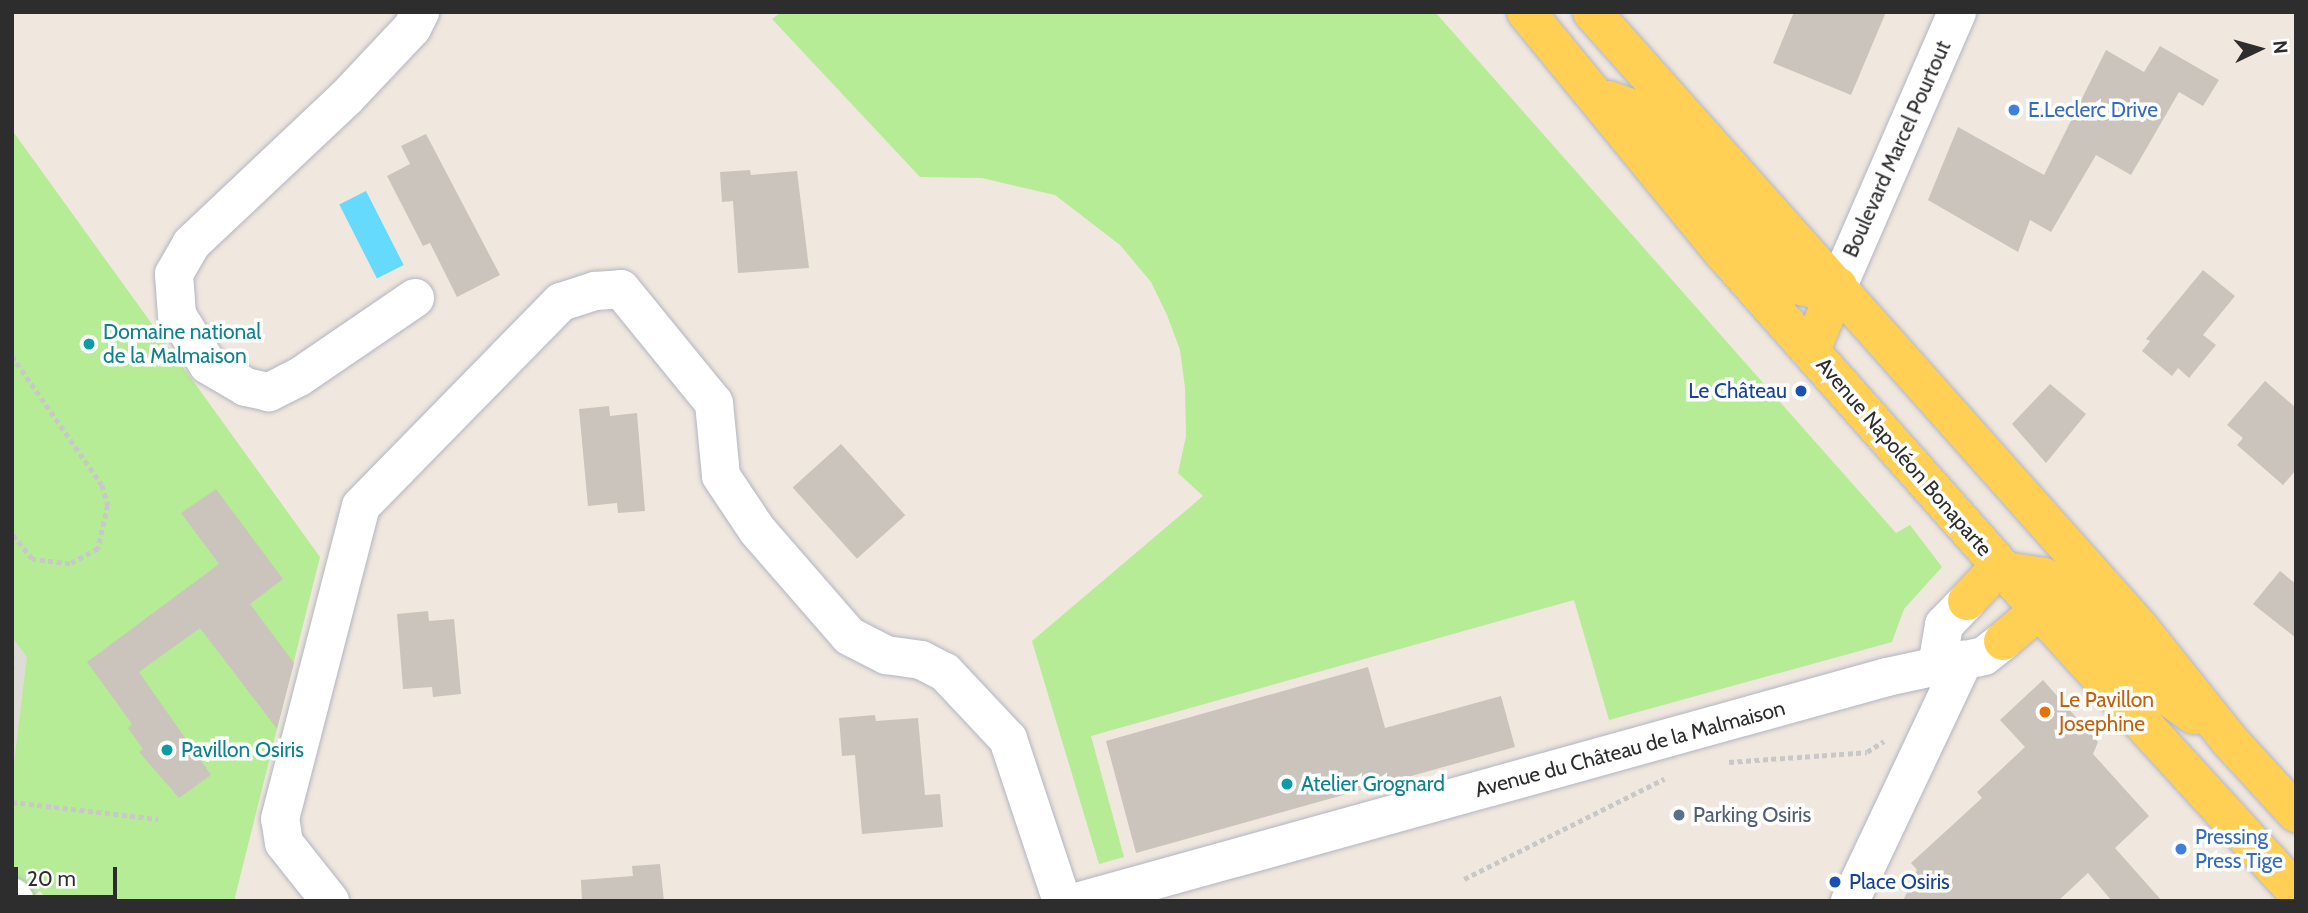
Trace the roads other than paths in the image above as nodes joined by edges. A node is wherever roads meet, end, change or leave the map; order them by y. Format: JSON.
{"nodes":[{"id":1,"x":420,"y":12,"type":"edge"},
{"id":2,"x":1526,"y":12,"type":"edge"},
{"id":3,"x":1592,"y":12,"type":"edge"},
{"id":4,"x":1957,"y":12,"type":"edge"},
{"id":5,"x":1600,"y":98,"type":"junction"},
{"id":6,"x":1838,"y":286,"type":"junction"},
{"id":7,"x":415,"y":298,"type":"dead end"},
{"id":8,"x":1811,"y":350,"type":"junction"},
{"id":9,"x":2004,"y":571,"type":"junction"},
{"id":10,"x":2063,"y":589,"type":"junction"},
{"id":11,"x":1967,"y":601,"type":"joint"},
{"id":12,"x":2003,"y":641,"type":"joint"},
{"id":13,"x":1950,"y":663,"type":"junction"},
{"id":14,"x":2296,"y":813,"type":"edge"},
{"id":15,"x":2296,"y":891,"type":"edge"},
{"id":16,"x":1083,"y":900,"type":"edge"},
{"id":17,"x":330,"y":901,"type":"edge"},
{"id":18,"x":1062,"y":901,"type":"edge"},
{"id":19,"x":1850,"y":901,"type":"edge"}],
"edges":[{"from":1,"to":7,"type":"street"},
{"from":2,"to":5,"type":"main road","name":"Avenue Napoléon Bonaparte"},
{"from":3,"to":6,"type":"main road"},
{"from":4,"to":6,"type":"street","name":"Boulevard Marcel Pourtout"},
{"from":5,"to":6,"type":"main road"},
{"from":5,"to":8,"type":"main road","name":"Avenue Napoléon Bonaparte"},
{"from":6,"to":8,"type":"main road"},
{"from":6,"to":10,"type":"main road"},
{"from":8,"to":9,"type":"main road","name":"Avenue Napoléon Bonaparte"},
{"from":9,"to":10,"type":"main road"},
{"from":9,"to":11,"type":"main road"},
{"from":10,"to":12,"type":"main road"},
{"from":10,"to":14,"type":"main road"},
{"from":10,"to":15,"type":"main road"},
{"from":11,"to":13,"type":"street"},
{"from":12,"to":13,"type":"street","name":"Avenue du Château de la Malmaison"},
{"from":13,"to":16,"type":"street","name":"Avenue du Château de la Malmaison"},
{"from":13,"to":19,"type":"street"},
{"from":17,"to":18,"type":"street"}]}
